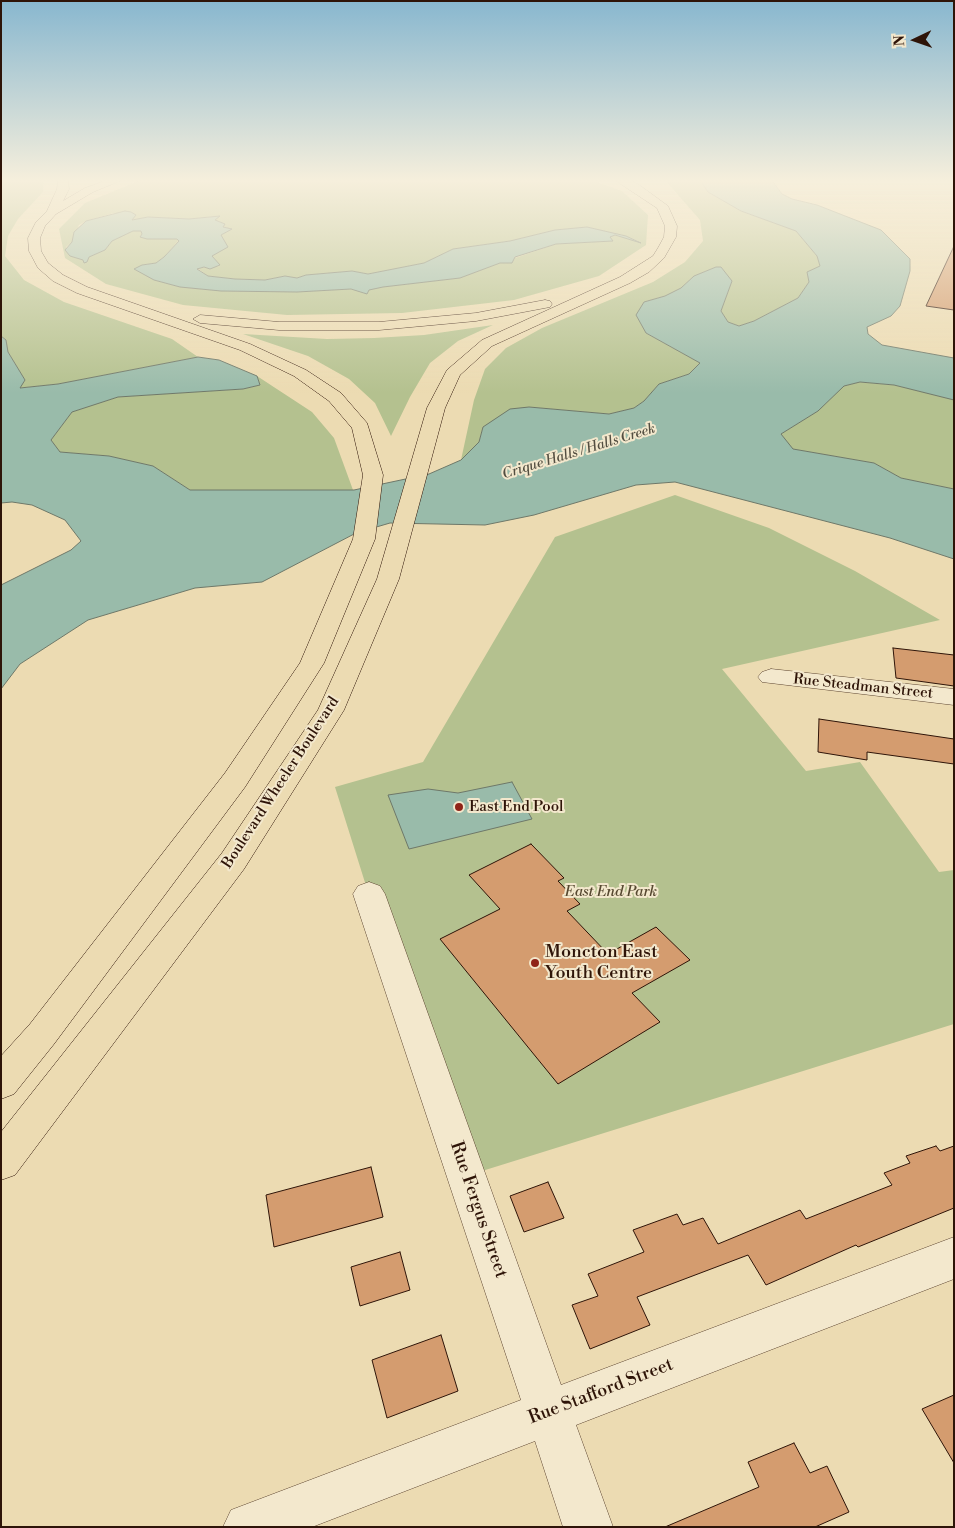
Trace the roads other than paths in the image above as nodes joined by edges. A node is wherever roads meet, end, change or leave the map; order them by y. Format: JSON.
{"nodes":[{"id":1,"x":35,"y":250,"type":"edge"},
{"id":2,"x":662,"y":250,"type":"edge"},
{"id":3,"x":604,"y":290,"type":"junction"},
{"id":4,"x":113,"y":302,"type":"junction"},
{"id":5,"x":772,"y":677,"type":"dead end"},
{"id":6,"x":954,"y":697,"type":"edge"},
{"id":7,"x":369,"y":894,"type":"dead end"},
{"id":8,"x":1,"y":1083,"type":"edge"},
{"id":9,"x":1,"y":1162,"type":"edge"},
{"id":10,"x":954,"y":1258,"type":"edge"},
{"id":11,"x":548,"y":1412,"type":"junction"},
{"id":12,"x":248,"y":1527,"type":"edge"},
{"id":13,"x":588,"y":1527,"type":"edge"}],
"edges":[{"from":1,"to":4,"type":"highway"},
{"from":2,"to":3,"type":"highway"},
{"from":3,"to":4,"type":"highway"},
{"from":3,"to":9,"type":"highway","name":"Boulevard Wheeler Boulevard"},
{"from":4,"to":8,"type":"highway"},
{"from":5,"to":6,"type":"street","name":"Rue Steadman Street"},
{"from":7,"to":11,"type":"street","name":"Rue Fergus Street"},
{"from":10,"to":11,"type":"street","name":"Rue Stafford Street"},
{"from":11,"to":12,"type":"street","name":"Rue Stafford Street"},
{"from":11,"to":13,"type":"street","name":"Rue Fergus Street"}]}
